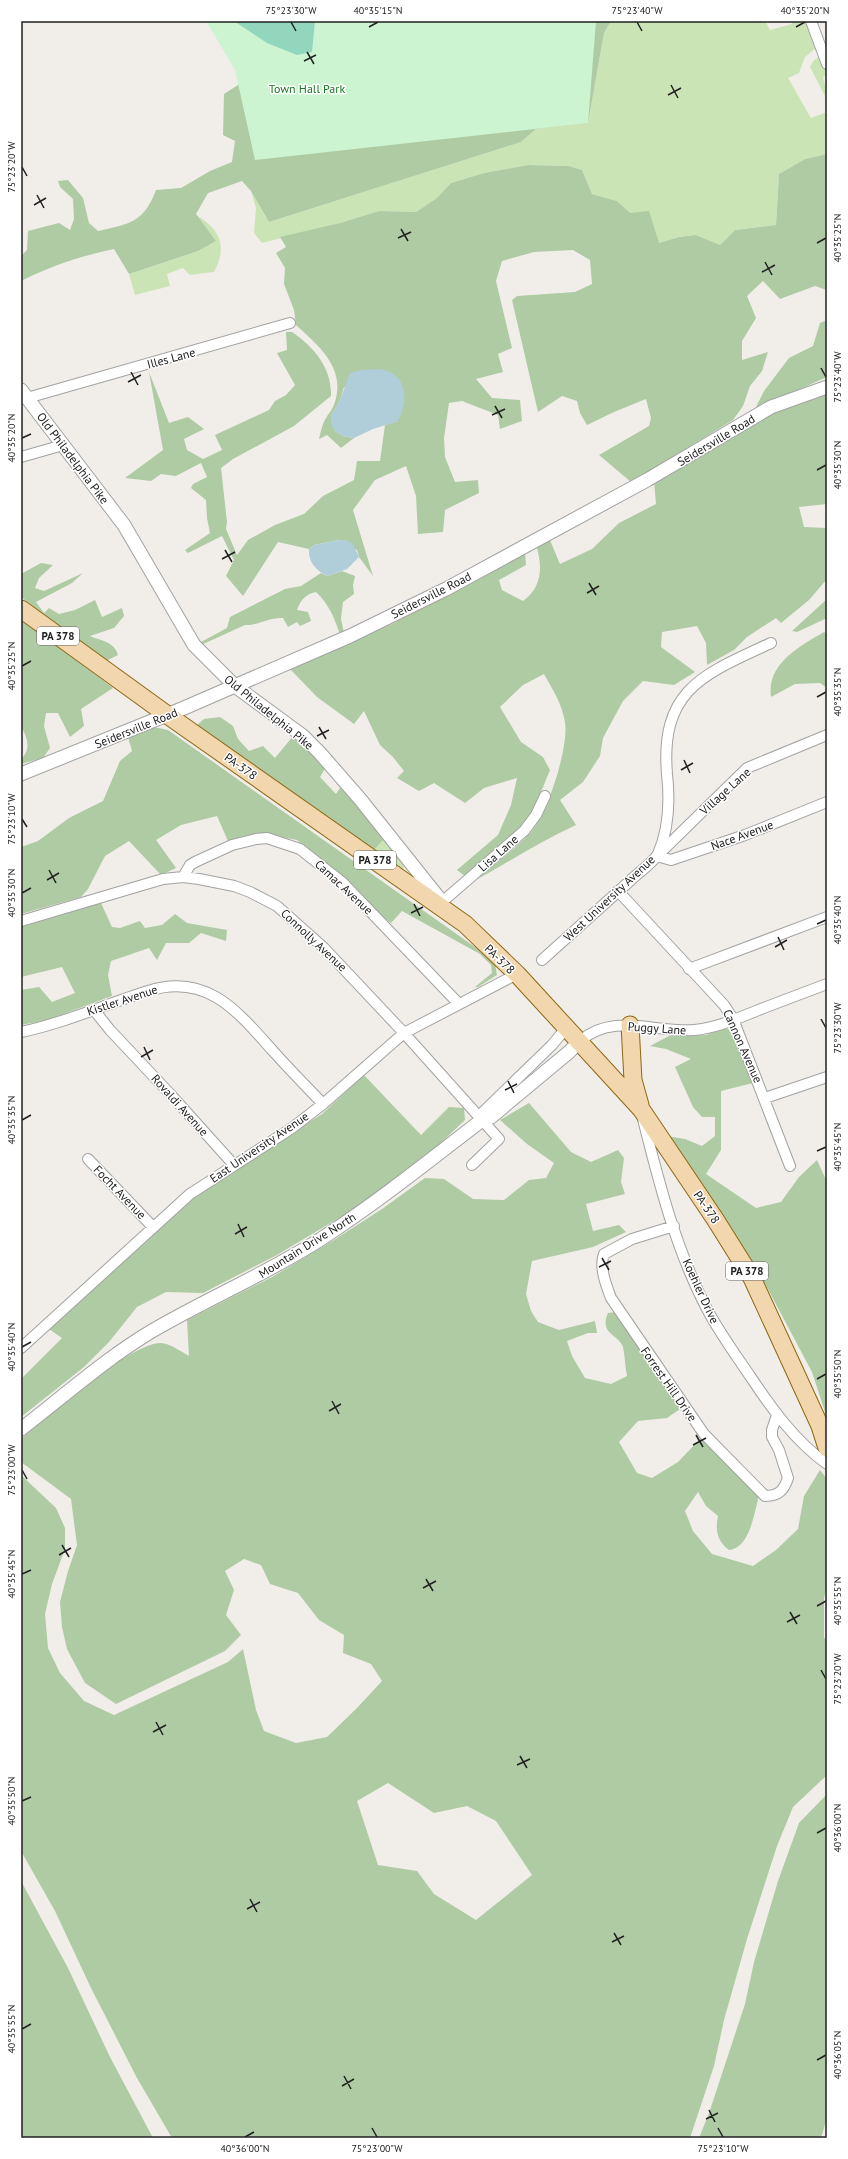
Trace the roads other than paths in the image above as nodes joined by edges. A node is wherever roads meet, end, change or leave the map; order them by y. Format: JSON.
{"nodes":[{"id":1,"x":811,"y":21,"type":"edge"},
{"id":2,"x":827,"y":64,"type":"edge"},
{"id":3,"x":290,"y":323,"type":"dead end"},
{"id":4,"x":827,"y":387,"type":"edge"},
{"id":5,"x":24,"y":394,"type":"edge"},
{"id":6,"x":63,"y":445,"type":"junction"},
{"id":7,"x":21,"y":457,"type":"edge"},
{"id":8,"x":21,"y":609,"type":"edge"},
{"id":9,"x":771,"y":643,"type":"dead end"},
{"id":10,"x":235,"y":686,"type":"junction"},
{"id":11,"x":166,"y":714,"type":"junction"},
{"id":12,"x":827,"y":735,"type":"edge"},
{"id":13,"x":21,"y":774,"type":"edge"},
{"id":14,"x":545,"y":796,"type":"dead end"},
{"id":15,"x":827,"y":802,"type":"edge"},
{"id":16,"x":657,"y":856,"type":"junction"},
{"id":17,"x":184,"y":877,"type":"junction"},
{"id":18,"x":618,"y":891,"type":"junction"},
{"id":19,"x":442,"y":902,"type":"junction"},
{"id":20,"x":827,"y":917,"type":"edge"},
{"id":21,"x":21,"y":920,"type":"edge"},
{"id":22,"x":465,"y":924,"type":"junction"},
{"id":23,"x":542,"y":960,"type":"dead end"},
{"id":24,"x":689,"y":969,"type":"junction"},
{"id":25,"x":517,"y":974,"type":"junction"},
{"id":26,"x":827,"y":984,"type":"edge"},
{"id":27,"x":459,"y":1004,"type":"junction"},
{"id":28,"x":94,"y":1010,"type":"junction"},
{"id":29,"x":734,"y":1019,"type":"junction"},
{"id":30,"x":630,"y":1025,"type":"junction"},
{"id":31,"x":566,"y":1027,"type":"junction"},
{"id":32,"x":21,"y":1032,"type":"edge"},
{"id":33,"x":404,"y":1033,"type":"junction"},
{"id":34,"x":580,"y":1041,"type":"junction"},
{"id":35,"x":827,"y":1077,"type":"edge"},
{"id":36,"x":765,"y":1098,"type":"junction"},
{"id":37,"x":323,"y":1104,"type":"junction"},
{"id":38,"x":641,"y":1109,"type":"junction"},
{"id":39,"x":482,"y":1120,"type":"junction"},
{"id":40,"x":88,"y":1159,"type":"dead end"},
{"id":41,"x":234,"y":1165,"type":"junction"},
{"id":42,"x":472,"y":1165,"type":"dead end"},
{"id":43,"x":790,"y":1166,"type":"dead end"},
{"id":44,"x":152,"y":1226,"type":"junction"},
{"id":45,"x":674,"y":1226,"type":"junction"},
{"id":46,"x":21,"y":1348,"type":"edge"},
{"id":47,"x":777,"y":1415,"type":"junction"},
{"id":48,"x":21,"y":1430,"type":"edge"},
{"id":49,"x":827,"y":1448,"type":"edge"},
{"id":50,"x":827,"y":1464,"type":"edge"}],
"edges":[{"from":1,"to":2,"type":"street"},
{"from":3,"to":5,"type":"street","name":"Illes Lane"},
{"from":4,"to":10,"type":"street","name":"Seidersville Road"},
{"from":5,"to":6,"type":"street","name":"Old Philadelphia Pike"},
{"from":6,"to":7,"type":"street"},
{"from":6,"to":10,"type":"street","name":"Old Philadelphia Pike"},
{"from":8,"to":11,"type":"main road","name":"PA-378","number":"PA 378"},
{"from":9,"to":16,"type":"street","name":"West University Avenue"},
{"from":10,"to":11,"type":"street","name":"Seidersville Road"},
{"from":10,"to":19,"type":"street","name":"Old Philadelphia Pike"},
{"from":11,"to":13,"type":"street","name":"Seidersville Road"},
{"from":11,"to":22,"type":"main road","name":"PA-378","number":"PA 378"},
{"from":12,"to":16,"type":"street","name":"Village Lane"},
{"from":14,"to":19,"type":"street","name":"Lisa Lane"},
{"from":15,"to":16,"type":"street","name":"Nace Avenue"},
{"from":16,"to":18,"type":"street","name":"West University Avenue"},
{"from":17,"to":21,"type":"street","name":"Connolly Avenue"},
{"from":17,"to":27,"type":"street","name":"Camac Avenue"},
{"from":17,"to":33,"type":"street","name":"Connolly Avenue"},
{"from":18,"to":23,"type":"street","name":"West University Avenue"},
{"from":18,"to":24,"type":"street","name":"Cannon Avenue"},
{"from":19,"to":22,"type":"street","name":"Old Philadelphia Pike"},
{"from":20,"to":24,"type":"street"},
{"from":22,"to":25,"type":"main road","name":"PA-378","number":"PA 378"},
{"from":24,"to":29,"type":"street","name":"Cannon Avenue"},
{"from":25,"to":27,"type":"street","name":"East University Avenue"},
{"from":25,"to":31,"type":"main road","name":"PA-378","number":"PA 378"},
{"from":26,"to":29,"type":"street","name":"Puggy Lane"},
{"from":27,"to":33,"type":"street","name":"East University Avenue"},
{"from":28,"to":32,"type":"street","name":"Kistler Avenue"},
{"from":28,"to":37,"type":"street","name":"Kistler Avenue"},
{"from":28,"to":41,"type":"street","name":"Rovaldi Avenue"},
{"from":29,"to":30,"type":"street","name":"Puggy Lane"},
{"from":29,"to":36,"type":"street","name":"Cannon Avenue"},
{"from":30,"to":34,"type":"street","name":"Puggy Lane"},
{"from":30,"to":38,"type":"main road"},
{"from":31,"to":34,"type":"main road","name":"PA-378","number":"PA 378"},
{"from":31,"to":39,"type":"street"},
{"from":33,"to":37,"type":"street","name":"East University Avenue"},
{"from":33,"to":39,"type":"street","name":"Connolly Avenue"},
{"from":34,"to":38,"type":"main road","name":"PA-378","number":"PA 378"},
{"from":34,"to":39,"type":"street","name":"Mountain Drive North"},
{"from":35,"to":36,"type":"street"},
{"from":36,"to":43,"type":"street","name":"Cannon Avenue"},
{"from":37,"to":41,"type":"street","name":"East University Avenue"},
{"from":38,"to":45,"type":"street","name":"Koehler Drive"},
{"from":38,"to":49,"type":"main road","name":"PA-378","number":"PA 378"},
{"from":39,"to":42,"type":"street","name":"Connolly Avenue"},
{"from":39,"to":48,"type":"street","name":"Mountain Drive North"},
{"from":40,"to":44,"type":"street","name":"Focht Avenue"},
{"from":41,"to":44,"type":"street","name":"East University Avenue"},
{"from":44,"to":46,"type":"street","name":"East University Avenue"},
{"from":45,"to":47,"type":"street","name":"Koehler Drive"},
{"from":45,"to":47,"type":"street","name":"Forrest Hill Drive"},
{"from":47,"to":50,"type":"street","name":"Koehler Drive"}]}
